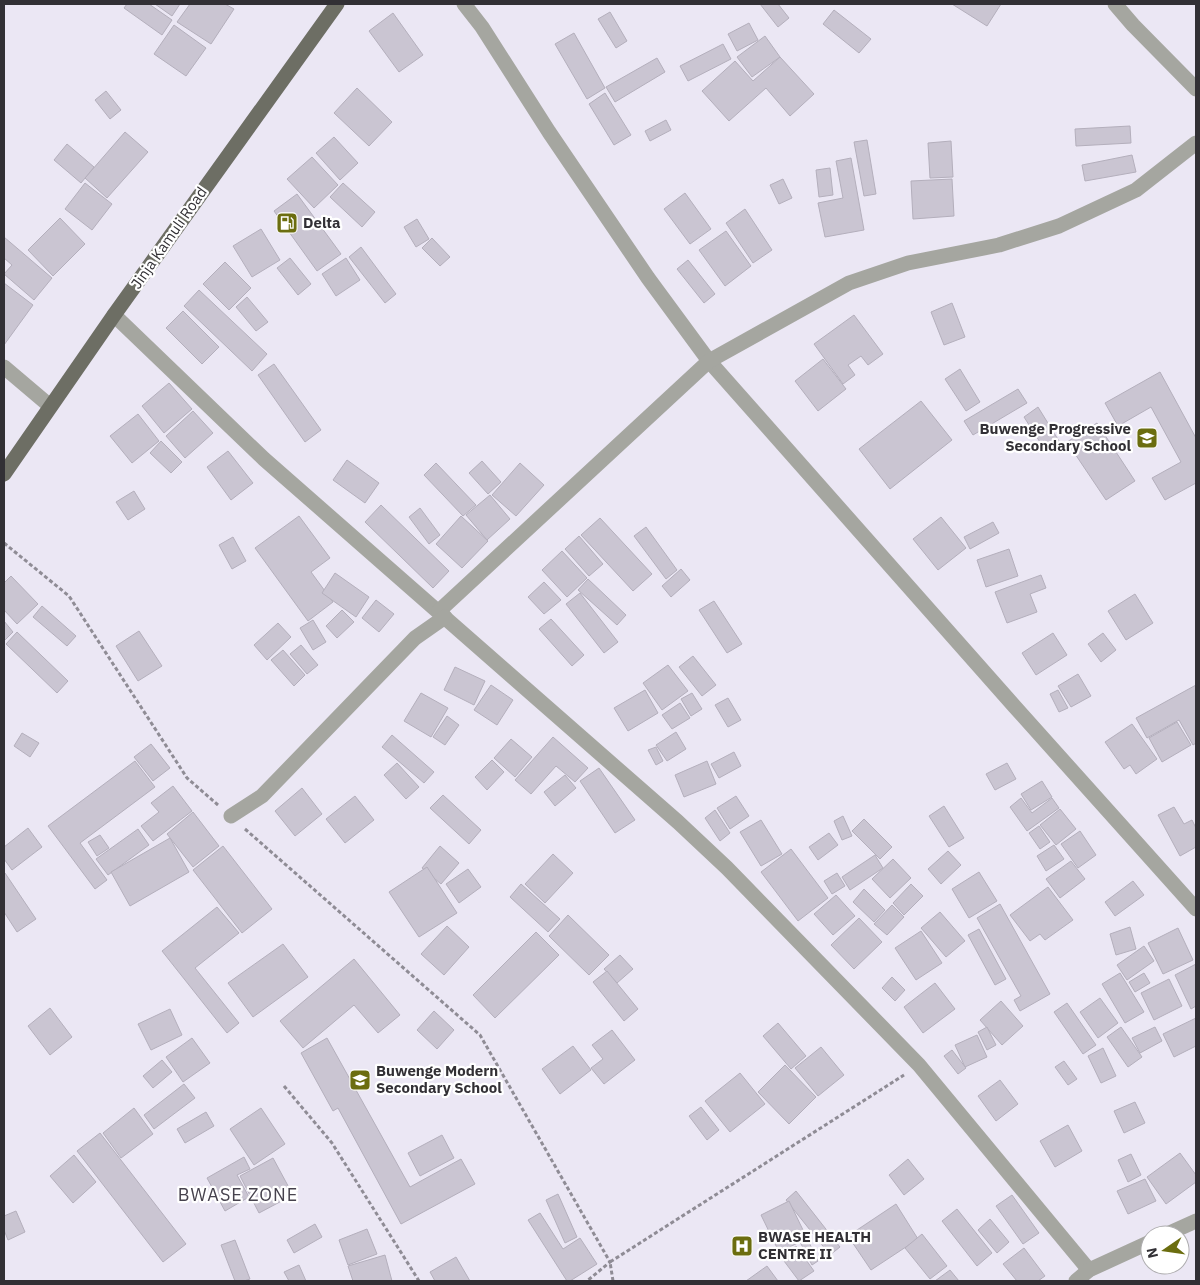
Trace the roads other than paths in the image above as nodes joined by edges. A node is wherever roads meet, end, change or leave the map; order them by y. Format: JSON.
{"nodes":[{"id":1,"x":337,"y":4,"type":"edge"},
{"id":2,"x":464,"y":4,"type":"edge"},
{"id":3,"x":1115,"y":4,"type":"edge"},
{"id":4,"x":1196,"y":89,"type":"edge"},
{"id":5,"x":1196,"y":142,"type":"edge"},
{"id":6,"x":114,"y":315,"type":"junction"},
{"id":7,"x":709,"y":361,"type":"junction"},
{"id":8,"x":4,"y":367,"type":"edge"},
{"id":9,"x":50,"y":406,"type":"junction"},
{"id":10,"x":4,"y":474,"type":"edge"},
{"id":11,"x":442,"y":614,"type":"junction"},
{"id":12,"x":231,"y":816,"type":"road end"},
{"id":13,"x":1195,"y":904,"type":"edge"},
{"id":14,"x":1140,"y":1247,"type":"edge"},
{"id":15,"x":1089,"y":1270,"type":"junction"},
{"id":16,"x":1076,"y":1281,"type":"edge"}],
"edges":[{"from":1,"to":6,"type":"main road","name":"Jinja Kamuli Road"},
{"from":2,"to":7,"type":"street"},
{"from":3,"to":4,"type":"street"},
{"from":5,"to":7,"type":"street"},
{"from":6,"to":9,"type":"main road","name":"Jinja Kamuli Road"},
{"from":6,"to":11,"type":"street"},
{"from":7,"to":11,"type":"street"},
{"from":7,"to":13,"type":"street"},
{"from":8,"to":9,"type":"street"},
{"from":9,"to":10,"type":"main road","name":"Jinja Kamuli Road"},
{"from":11,"to":12,"type":"street"},
{"from":11,"to":15,"type":"street"},
{"from":14,"to":15,"type":"street"},
{"from":15,"to":16,"type":"street"}]}
